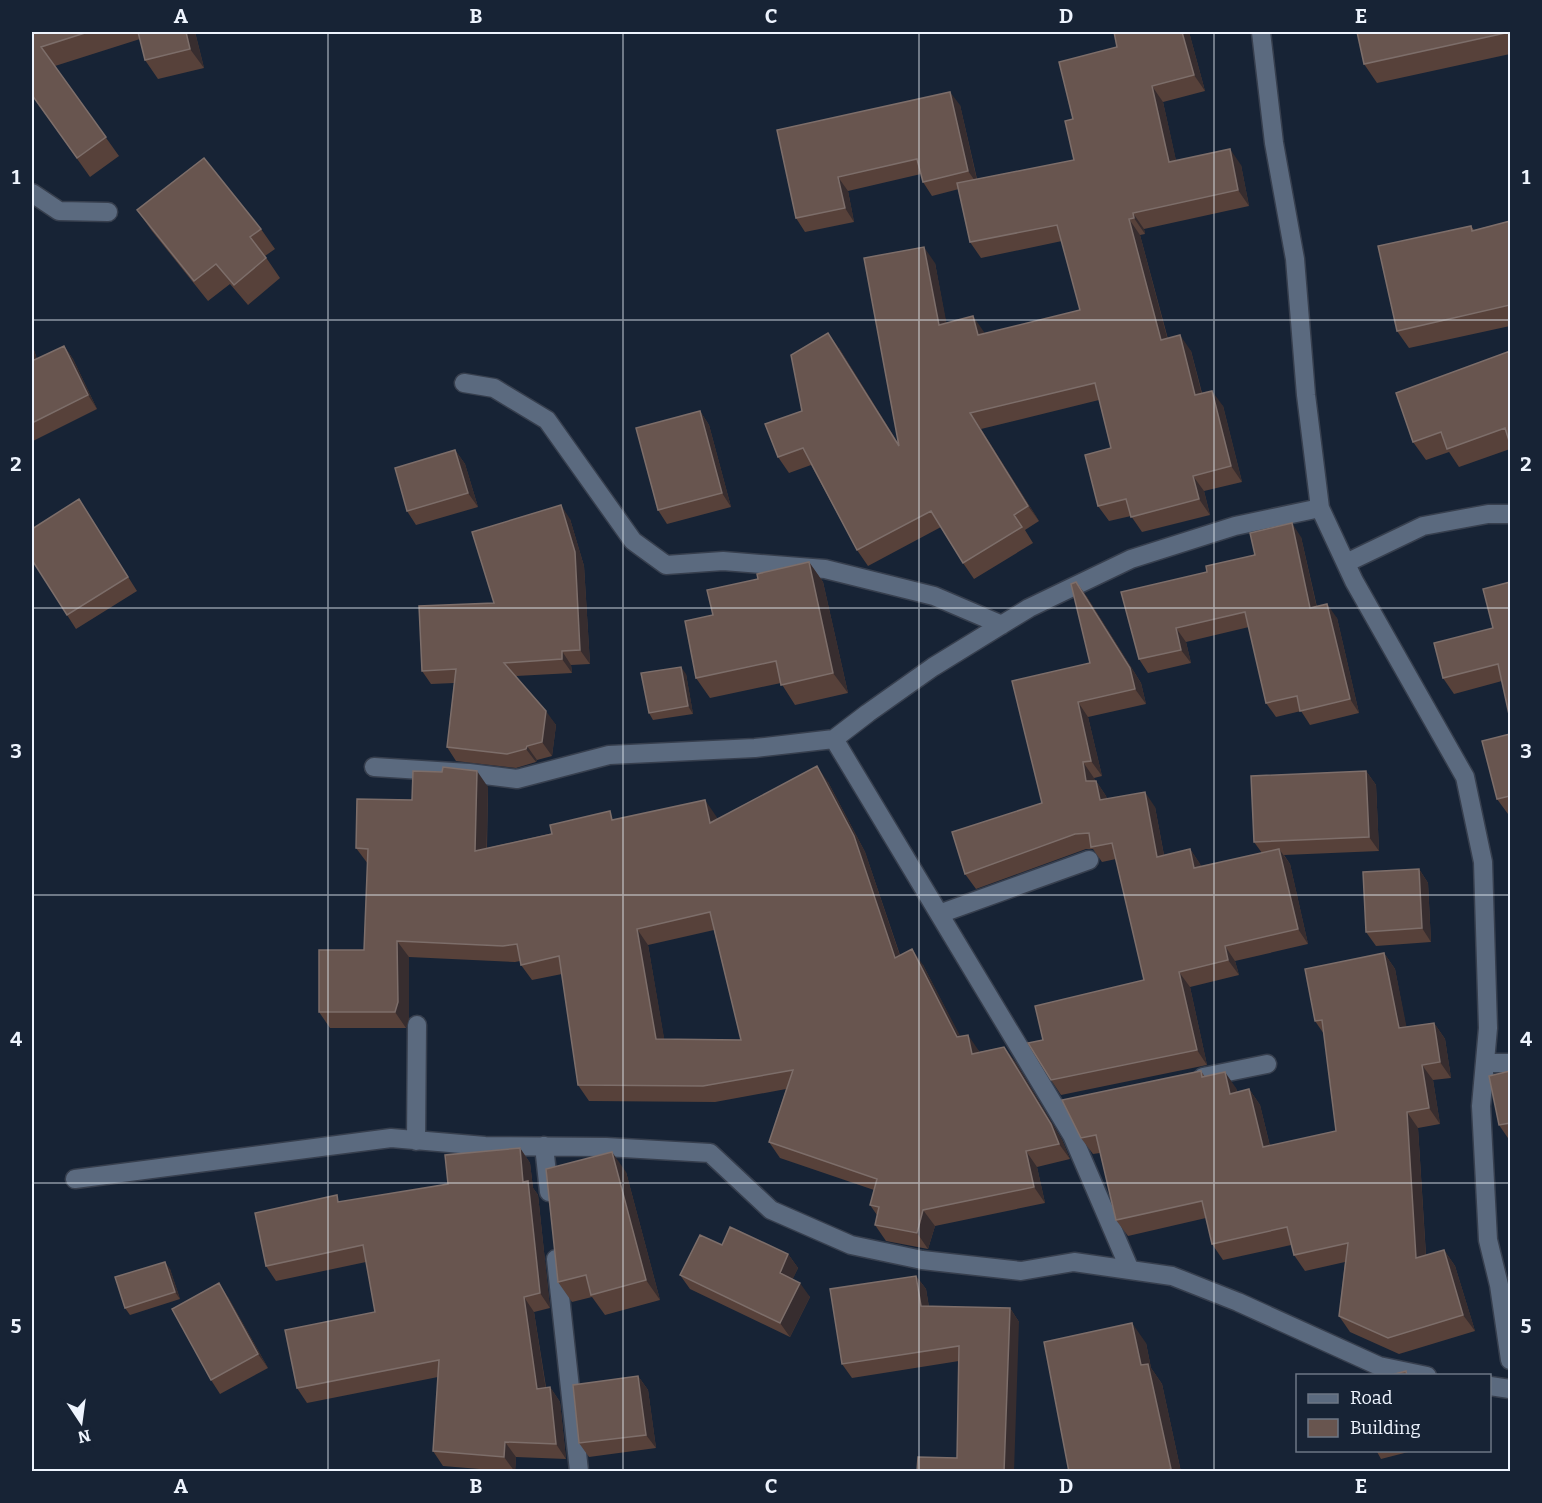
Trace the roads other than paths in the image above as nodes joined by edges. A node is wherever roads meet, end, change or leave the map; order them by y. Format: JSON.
{"nodes":[{"id":1,"x":1261,"y":32,"type":"edge"},
{"id":2,"x":32,"y":193,"type":"edge"},
{"id":3,"x":108,"y":212,"type":"dead end"},
{"id":4,"x":464,"y":383,"type":"dead end"},
{"id":5,"x":1320,"y":508,"type":"junction"},
{"id":6,"x":1510,"y":513,"type":"edge"},
{"id":7,"x":1346,"y":563,"type":"junction"},
{"id":8,"x":1002,"y":625,"type":"junction"},
{"id":9,"x":834,"y":739,"type":"junction"},
{"id":10,"x":374,"y":767,"type":"dead end"},
{"id":11,"x":1089,"y":860,"type":"edge"},
{"id":12,"x":939,"y":914,"type":"junction"},
{"id":13,"x":417,"y":1025,"type":"dead end"},
{"id":14,"x":1485,"y":1063,"type":"junction"},
{"id":15,"x":1510,"y":1063,"type":"edge"},
{"id":16,"x":1267,"y":1064,"type":"dead end"},
{"id":17,"x":1189,"y":1080,"type":"edge"},
{"id":18,"x":1077,"y":1103,"type":"edge"},
{"id":19,"x":1055,"y":1108,"type":"junction"},
{"id":20,"x":416,"y":1141,"type":"junction"},
{"id":21,"x":544,"y":1146,"type":"junction"},
{"id":22,"x":75,"y":1179,"type":"dead end"},
{"id":23,"x":550,"y":1204,"type":"edge"},
{"id":24,"x":554,"y":1239,"type":"edge"},
{"id":25,"x":1130,"y":1270,"type":"junction"},
{"id":26,"x":1505,"y":1283,"type":"edge"},
{"id":27,"x":1510,"y":1360,"type":"edge"},
{"id":28,"x":1417,"y":1374,"type":"edge"},
{"id":29,"x":1491,"y":1386,"type":"edge"},
{"id":30,"x":1510,"y":1389,"type":"edge"},
{"id":31,"x":579,"y":1471,"type":"edge"}],
"edges":[{"from":1,"to":5,"type":"street"},
{"from":2,"to":3,"type":"street"},
{"from":4,"to":8,"type":"street"},
{"from":5,"to":7,"type":"street"},
{"from":5,"to":8,"type":"street"},
{"from":6,"to":7,"type":"street"},
{"from":7,"to":14,"type":"street"},
{"from":8,"to":9,"type":"street"},
{"from":9,"to":10,"type":"street"},
{"from":9,"to":12,"type":"street"},
{"from":11,"to":12,"type":"street"},
{"from":12,"to":19,"type":"street"},
{"from":13,"to":20,"type":"street"},
{"from":14,"to":15,"type":"street"},
{"from":14,"to":26,"type":"street"},
{"from":16,"to":17,"type":"street"},
{"from":18,"to":19,"type":"street"},
{"from":19,"to":25,"type":"street"},
{"from":20,"to":21,"type":"street"},
{"from":20,"to":22,"type":"street"},
{"from":21,"to":23,"type":"street"},
{"from":21,"to":25,"type":"street"},
{"from":24,"to":31,"type":"street"},
{"from":25,"to":28,"type":"street"},
{"from":26,"to":27,"type":"street"},
{"from":29,"to":30,"type":"street"}]}
